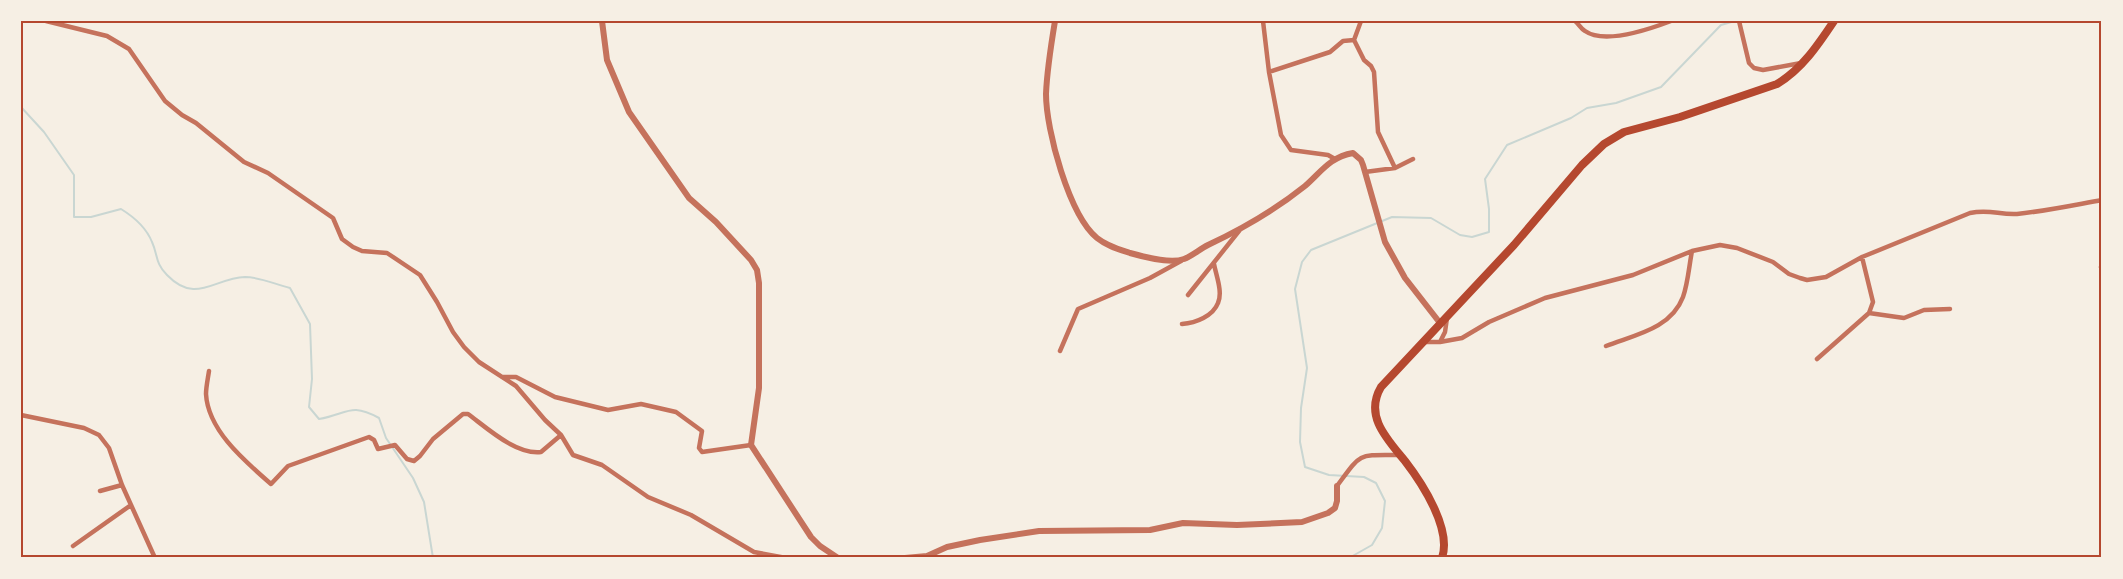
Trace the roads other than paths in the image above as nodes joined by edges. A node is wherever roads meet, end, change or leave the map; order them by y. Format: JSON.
{"nodes":[{"id":1,"x":46,"y":21,"type":"edge"},
{"id":2,"x":602,"y":21,"type":"edge"},
{"id":3,"x":1054,"y":21,"type":"edge"},
{"id":4,"x":1263,"y":21,"type":"edge"},
{"id":5,"x":1361,"y":21,"type":"edge"},
{"id":6,"x":1575,"y":21,"type":"edge"},
{"id":7,"x":1670,"y":21,"type":"edge"},
{"id":8,"x":1739,"y":21,"type":"edge"},
{"id":9,"x":1834,"y":21,"type":"edge"},
{"id":10,"x":1354,"y":40,"type":"junction"},
{"id":11,"x":1804,"y":62,"type":"junction"},
{"id":12,"x":1269,"y":72,"type":"junction"},
{"id":13,"x":1335,"y":159,"type":"junction"},
{"id":14,"x":1413,"y":159,"type":"dead end"},
{"id":15,"x":1395,"y":168,"type":"junction"},
{"id":16,"x":1365,"y":172,"type":"junction"},
{"id":17,"x":2102,"y":200,"type":"edge"},
{"id":18,"x":1239,"y":231,"type":"junction"},
{"id":19,"x":1692,"y":251,"type":"junction"},
{"id":20,"x":1862,"y":257,"type":"junction"},
{"id":21,"x":1183,"y":260,"type":"junction"},
{"id":22,"x":1214,"y":264,"type":"junction"},
{"id":23,"x":1188,"y":295,"type":"dead end"},
{"id":24,"x":1950,"y":309,"type":"dead end"},
{"id":25,"x":1869,"y":314,"type":"junction"},
{"id":26,"x":1448,"y":315,"type":"junction"},
{"id":27,"x":1440,"y":323,"type":"junction"},
{"id":28,"x":1182,"y":324,"type":"dead end"},
{"id":29,"x":1422,"y":342,"type":"junction"},
{"id":30,"x":1440,"y":342,"type":"junction"},
{"id":31,"x":1606,"y":346,"type":"dead end"},
{"id":32,"x":1060,"y":351,"type":"dead end"},
{"id":33,"x":1817,"y":359,"type":"dead end"},
{"id":34,"x":209,"y":371,"type":"dead end"},
{"id":35,"x":502,"y":376,"type":"junction"},
{"id":36,"x":21,"y":415,"type":"edge"},
{"id":37,"x":561,"y":435,"type":"junction"},
{"id":38,"x":752,"y":445,"type":"junction"},
{"id":39,"x":1399,"y":455,"type":"junction"},
{"id":40,"x":122,"y":485,"type":"junction"},
{"id":41,"x":1337,"y":486,"type":"joint"},
{"id":42,"x":100,"y":491,"type":"dead end"},
{"id":43,"x":131,"y":505,"type":"junction"},
{"id":44,"x":73,"y":546,"type":"dead end"},
{"id":45,"x":155,"y":558,"type":"edge"},
{"id":46,"x":786,"y":558,"type":"edge"},
{"id":47,"x":838,"y":558,"type":"edge"},
{"id":48,"x":905,"y":558,"type":"edge"},
{"id":49,"x":1442,"y":558,"type":"edge"}],
"edges":[{"from":1,"to":35,"type":"street"},
{"from":2,"to":38,"type":"street"},
{"from":3,"to":21,"type":"street"},
{"from":4,"to":12,"type":"street"},
{"from":5,"to":10,"type":"street"},
{"from":6,"to":7,"type":"street"},
{"from":8,"to":11,"type":"street"},
{"from":9,"to":11,"type":"highway"},
{"from":10,"to":12,"type":"street"},
{"from":10,"to":15,"type":"street"},
{"from":11,"to":26,"type":"highway"},
{"from":12,"to":13,"type":"street"},
{"from":13,"to":16,"type":"street"},
{"from":13,"to":18,"type":"street"},
{"from":14,"to":15,"type":"street"},
{"from":15,"to":16,"type":"street"},
{"from":16,"to":27,"type":"street"},
{"from":17,"to":20,"type":"street"},
{"from":18,"to":21,"type":"street"},
{"from":18,"to":22,"type":"street"},
{"from":19,"to":20,"type":"street"},
{"from":19,"to":30,"type":"street"},
{"from":19,"to":31,"type":"street"},
{"from":20,"to":25,"type":"street"},
{"from":21,"to":32,"type":"street"},
{"from":22,"to":23,"type":"street"},
{"from":22,"to":28,"type":"street"},
{"from":24,"to":25,"type":"street"},
{"from":25,"to":33,"type":"street"},
{"from":26,"to":27,"type":"highway"},
{"from":26,"to":30,"type":"street"},
{"from":27,"to":29,"type":"highway"},
{"from":29,"to":30,"type":"street"},
{"from":29,"to":39,"type":"highway"},
{"from":34,"to":37,"type":"street"},
{"from":35,"to":37,"type":"street"},
{"from":35,"to":38,"type":"street"},
{"from":36,"to":40,"type":"street"},
{"from":37,"to":46,"type":"street"},
{"from":38,"to":47,"type":"street"},
{"from":39,"to":41,"type":"street"},
{"from":39,"to":49,"type":"highway"},
{"from":40,"to":42,"type":"street"},
{"from":40,"to":43,"type":"street"},
{"from":41,"to":48,"type":"street"},
{"from":43,"to":44,"type":"street"},
{"from":43,"to":45,"type":"street"}]}
